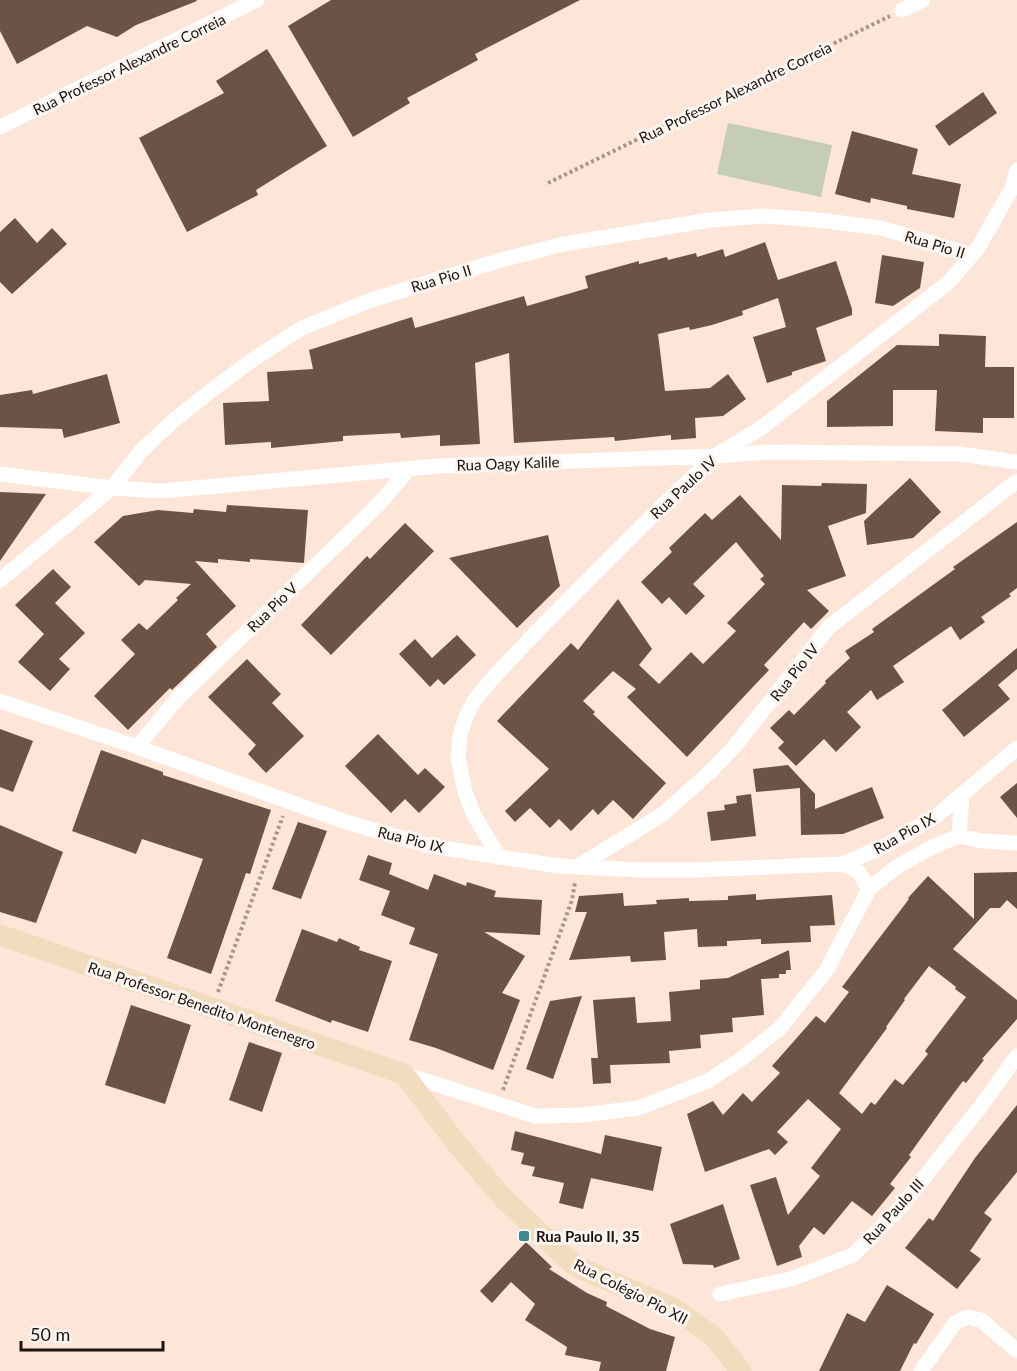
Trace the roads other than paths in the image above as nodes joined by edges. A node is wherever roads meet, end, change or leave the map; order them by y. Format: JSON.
{"nodes":[{"id":1,"x":257,"y":0,"type":"edge"},
{"id":2,"x":923,"y":0,"type":"edge"},
{"id":3,"x":903,"y":10,"type":"road end"},
{"id":4,"x":0,"y":127,"type":"edge"},
{"id":5,"x":1017,"y":170,"type":"edge"},
{"id":6,"x":972,"y":255,"type":"junction"},
{"id":7,"x":716,"y":456,"type":"junction"},
{"id":8,"x":1017,"y":462,"type":"edge"},
{"id":9,"x":409,"y":469,"type":"junction"},
{"id":10,"x":0,"y":474,"type":"edge"},
{"id":11,"x":1017,"y":481,"type":"edge"},
{"id":12,"x":112,"y":488,"type":"junction"},
{"id":13,"x":0,"y":580,"type":"edge"},
{"id":14,"x":0,"y":701,"type":"edge"},
{"id":15,"x":137,"y":747,"type":"junction"},
{"id":16,"x":1017,"y":748,"type":"edge"},
{"id":17,"x":962,"y":795,"type":"junction"},
{"id":18,"x":959,"y":836,"type":"junction"},
{"id":19,"x":1017,"y":843,"type":"edge"},
{"id":20,"x":499,"y":857,"type":"junction"},
{"id":21,"x":842,"y":864,"type":"junction"},
{"id":22,"x":577,"y":867,"type":"junction"},
{"id":23,"x":869,"y":889,"type":"junction"},
{"id":24,"x":0,"y":935,"type":"edge"},
{"id":25,"x":1017,"y":1056,"type":"edge"},
{"id":26,"x":404,"y":1074,"type":"junction"},
{"id":27,"x":720,"y":1294,"type":"dead end"},
{"id":28,"x":1017,"y":1351,"type":"edge"},
{"id":29,"x":741,"y":1371,"type":"edge"},
{"id":30,"x":921,"y":1371,"type":"edge"}],
"edges":[{"from":1,"to":4,"type":"street","name":"Rua Professor Alexandre Correia"},
{"from":2,"to":3,"type":"street"},
{"from":5,"to":6,"type":"street","name":"Rua Paulo IV"},
{"from":6,"to":7,"type":"street","name":"Rua Paulo IV"},
{"from":6,"to":12,"type":"street","name":"Rua Pio II"},
{"from":7,"to":8,"type":"street","name":"Rua Oagy Kalile"},
{"from":7,"to":9,"type":"street","name":"Rua Oagy Kalile"},
{"from":7,"to":20,"type":"street","name":"Rua Paulo IV"},
{"from":9,"to":12,"type":"street","name":"Rua Oagy Kalile"},
{"from":9,"to":15,"type":"street","name":"Rua Pio V"},
{"from":10,"to":12,"type":"street","name":"Rua Oagy Kalile"},
{"from":11,"to":22,"type":"street","name":"Rua Pio IV"},
{"from":12,"to":13,"type":"street","name":"Rua Pio II"},
{"from":14,"to":15,"type":"street","name":"Rua Pio IX"},
{"from":15,"to":20,"type":"street","name":"Rua Pio IX"},
{"from":16,"to":17,"type":"street","name":"Rua Pio IX"},
{"from":17,"to":18,"type":"street"},
{"from":17,"to":21,"type":"street","name":"Rua Pio IX"},
{"from":18,"to":19,"type":"street"},
{"from":18,"to":23,"type":"street"},
{"from":20,"to":22,"type":"street","name":"Rua Pio IX"},
{"from":21,"to":22,"type":"street","name":"Rua Pio IX"},
{"from":21,"to":23,"type":"street"},
{"from":23,"to":26,"type":"street"},
{"from":24,"to":26,"type":"street","name":"Rua Professor Benedito Montenegro"},
{"from":25,"to":27,"type":"street","name":"Rua Paulo III"},
{"from":26,"to":29,"type":"street","name":"Rua Colégio Pio XII"},
{"from":28,"to":30,"type":"street"}]}
